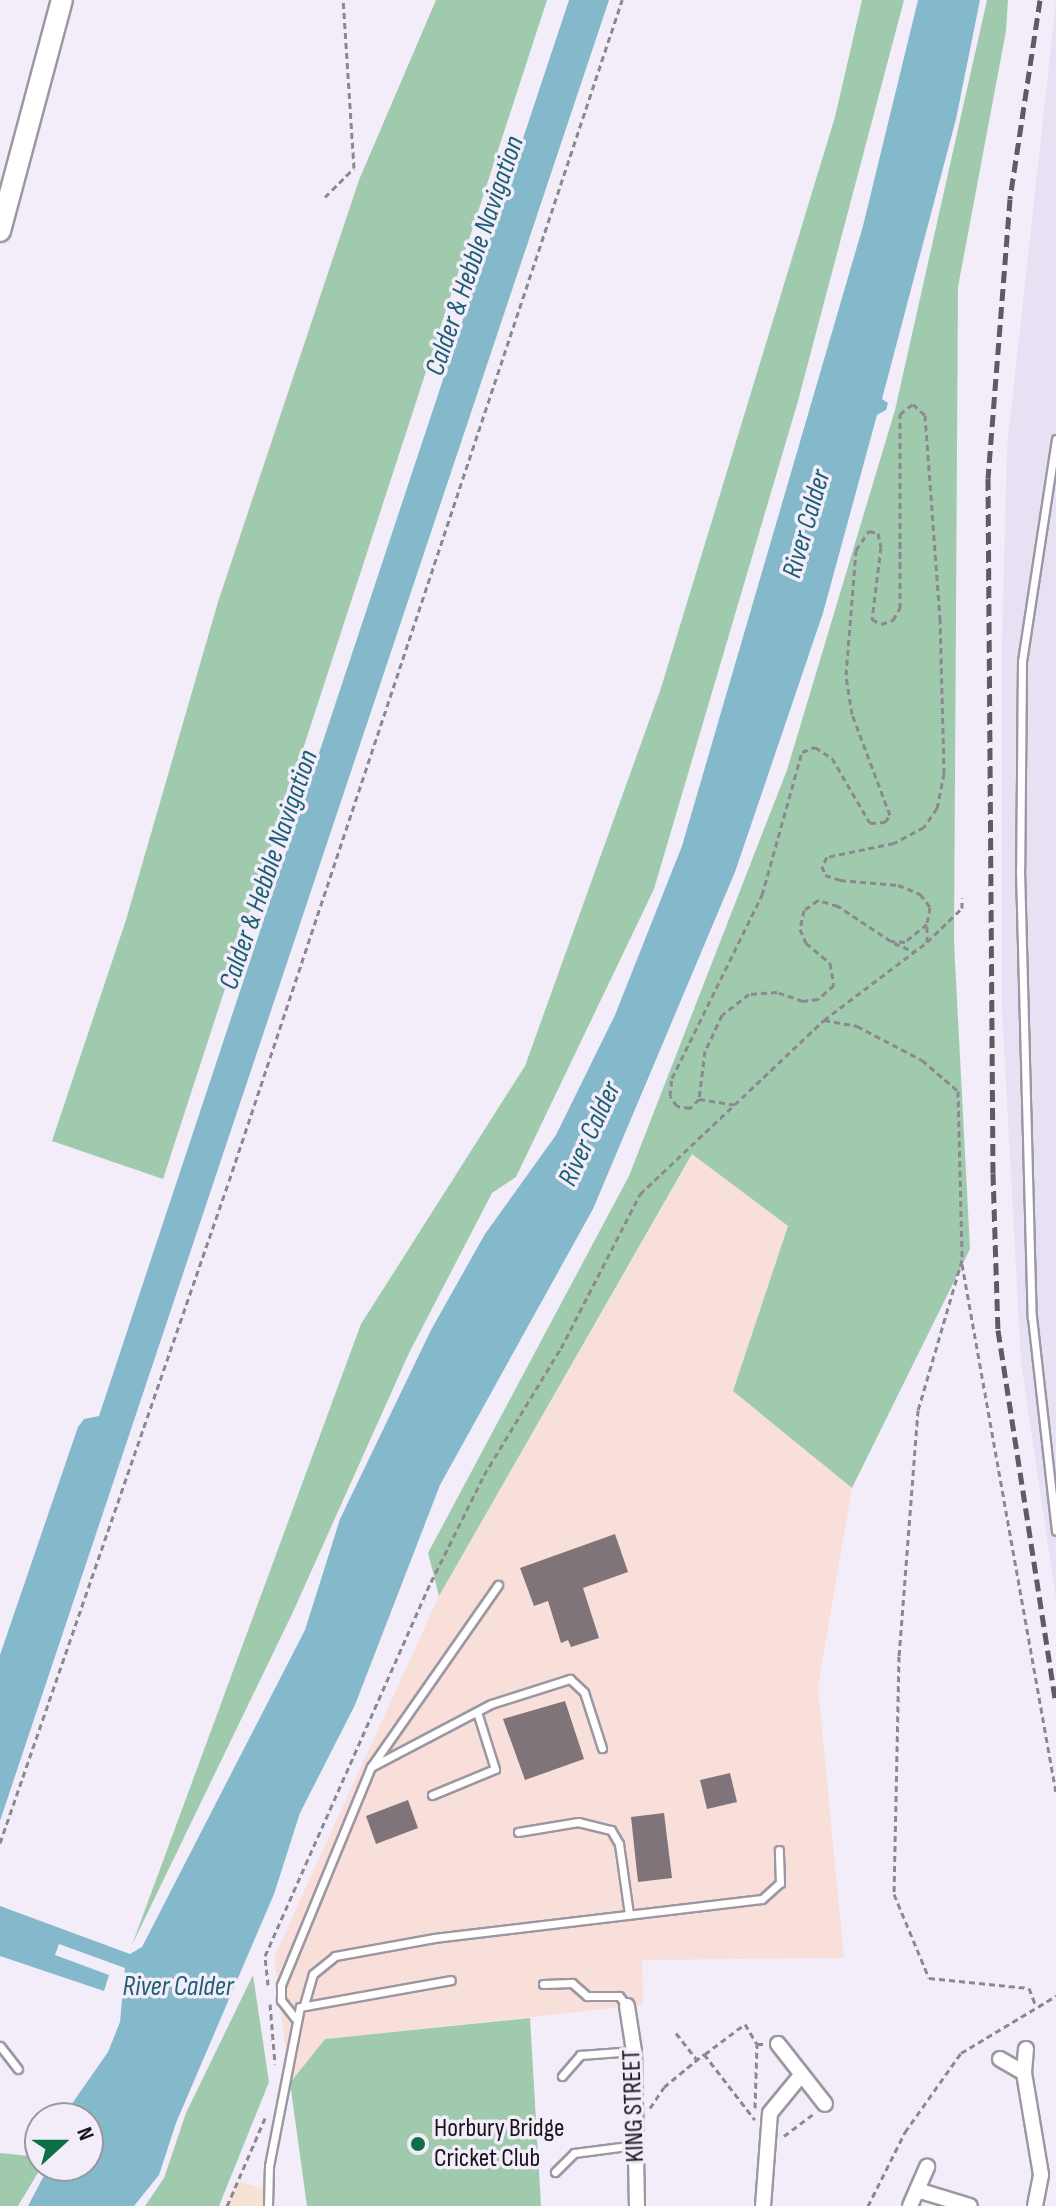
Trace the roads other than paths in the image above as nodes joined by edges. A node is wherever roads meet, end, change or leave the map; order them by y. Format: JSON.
{"nodes":[{"id":1,"x":62,"y":0,"type":"edge"},
{"id":2,"x":0,"y":231,"type":"edge"},
{"id":3,"x":1056,"y":439,"type":"edge"},
{"id":4,"x":1056,"y":1531,"type":"edge"},
{"id":5,"x":498,"y":1585,"type":"dead end"},
{"id":6,"x":477,"y":1712,"type":"junction"},
{"id":7,"x":602,"y":1748,"type":"dead end"},
{"id":8,"x":371,"y":1767,"type":"junction"},
{"id":9,"x":432,"y":1795,"type":"dead end"},
{"id":10,"x":518,"y":1832,"type":"dead end"},
{"id":11,"x":779,"y":1850,"type":"dead end"},
{"id":12,"x":629,"y":1914,"type":"junction"},
{"id":13,"x":451,"y":1980,"type":"dead end"},
{"id":14,"x":543,"y":1984,"type":"dead end"},
{"id":15,"x":304,"y":2005,"type":"junction"},
{"id":16,"x":627,"y":2006,"type":"joint"},
{"id":17,"x":295,"y":2018,"type":"junction"},
{"id":18,"x":778,"y":2044,"type":"road end"},
{"id":19,"x":0,"y":2046,"type":"edge"},
{"id":20,"x":1026,"y":2049,"type":"dead end"},
{"id":21,"x":634,"y":2051,"type":"junction"},
{"id":22,"x":1000,"y":2059,"type":"dead end"},
{"id":23,"x":18,"y":2069,"type":"dead end"},
{"id":24,"x":1024,"y":2073,"type":"junction"},
{"id":25,"x":802,"y":2074,"type":"junction"},
{"id":26,"x":562,"y":2076,"type":"dead end"},
{"id":27,"x":825,"y":2104,"type":"road end"},
{"id":28,"x":636,"y":2145,"type":"junction"},
{"id":29,"x":927,"y":2167,"type":"dead end"},
{"id":30,"x":555,"y":2172,"type":"dead end"},
{"id":31,"x":917,"y":2190,"type":"junction"},
{"id":32,"x":268,"y":2206,"type":"edge"},
{"id":33,"x":637,"y":2206,"type":"edge"},
{"id":34,"x":763,"y":2206,"type":"edge"},
{"id":35,"x":910,"y":2206,"type":"edge"},
{"id":36,"x":970,"y":2206,"type":"edge"},
{"id":37,"x":1035,"y":2206,"type":"edge"}],
"edges":[{"from":1,"to":2,"type":"main road"},
{"from":3,"to":4,"type":"lane"},
{"from":5,"to":8,"type":"lane"},
{"from":6,"to":7,"type":"lane"},
{"from":6,"to":8,"type":"lane"},
{"from":6,"to":9,"type":"lane"},
{"from":8,"to":17,"type":"lane"},
{"from":10,"to":12,"type":"lane"},
{"from":11,"to":12,"type":"lane"},
{"from":12,"to":15,"type":"lane"},
{"from":13,"to":15,"type":"lane"},
{"from":14,"to":16,"type":"lane"},
{"from":15,"to":17,"type":"lane"},
{"from":16,"to":21,"type":"street","name":"KING STREET"},
{"from":17,"to":32,"type":"lane"},
{"from":18,"to":25,"type":"street"},
{"from":19,"to":23,"type":"lane"},
{"from":20,"to":24,"type":"street"},
{"from":21,"to":26,"type":"lane"},
{"from":21,"to":28,"type":"street","name":"KING STREET"},
{"from":22,"to":24,"type":"street"},
{"from":24,"to":37,"type":"street"},
{"from":25,"to":27,"type":"street"},
{"from":25,"to":34,"type":"street"},
{"from":28,"to":30,"type":"lane"},
{"from":28,"to":33,"type":"street","name":"KING STREET"},
{"from":29,"to":31,"type":"street"},
{"from":31,"to":35,"type":"street"},
{"from":31,"to":36,"type":"street"}]}
